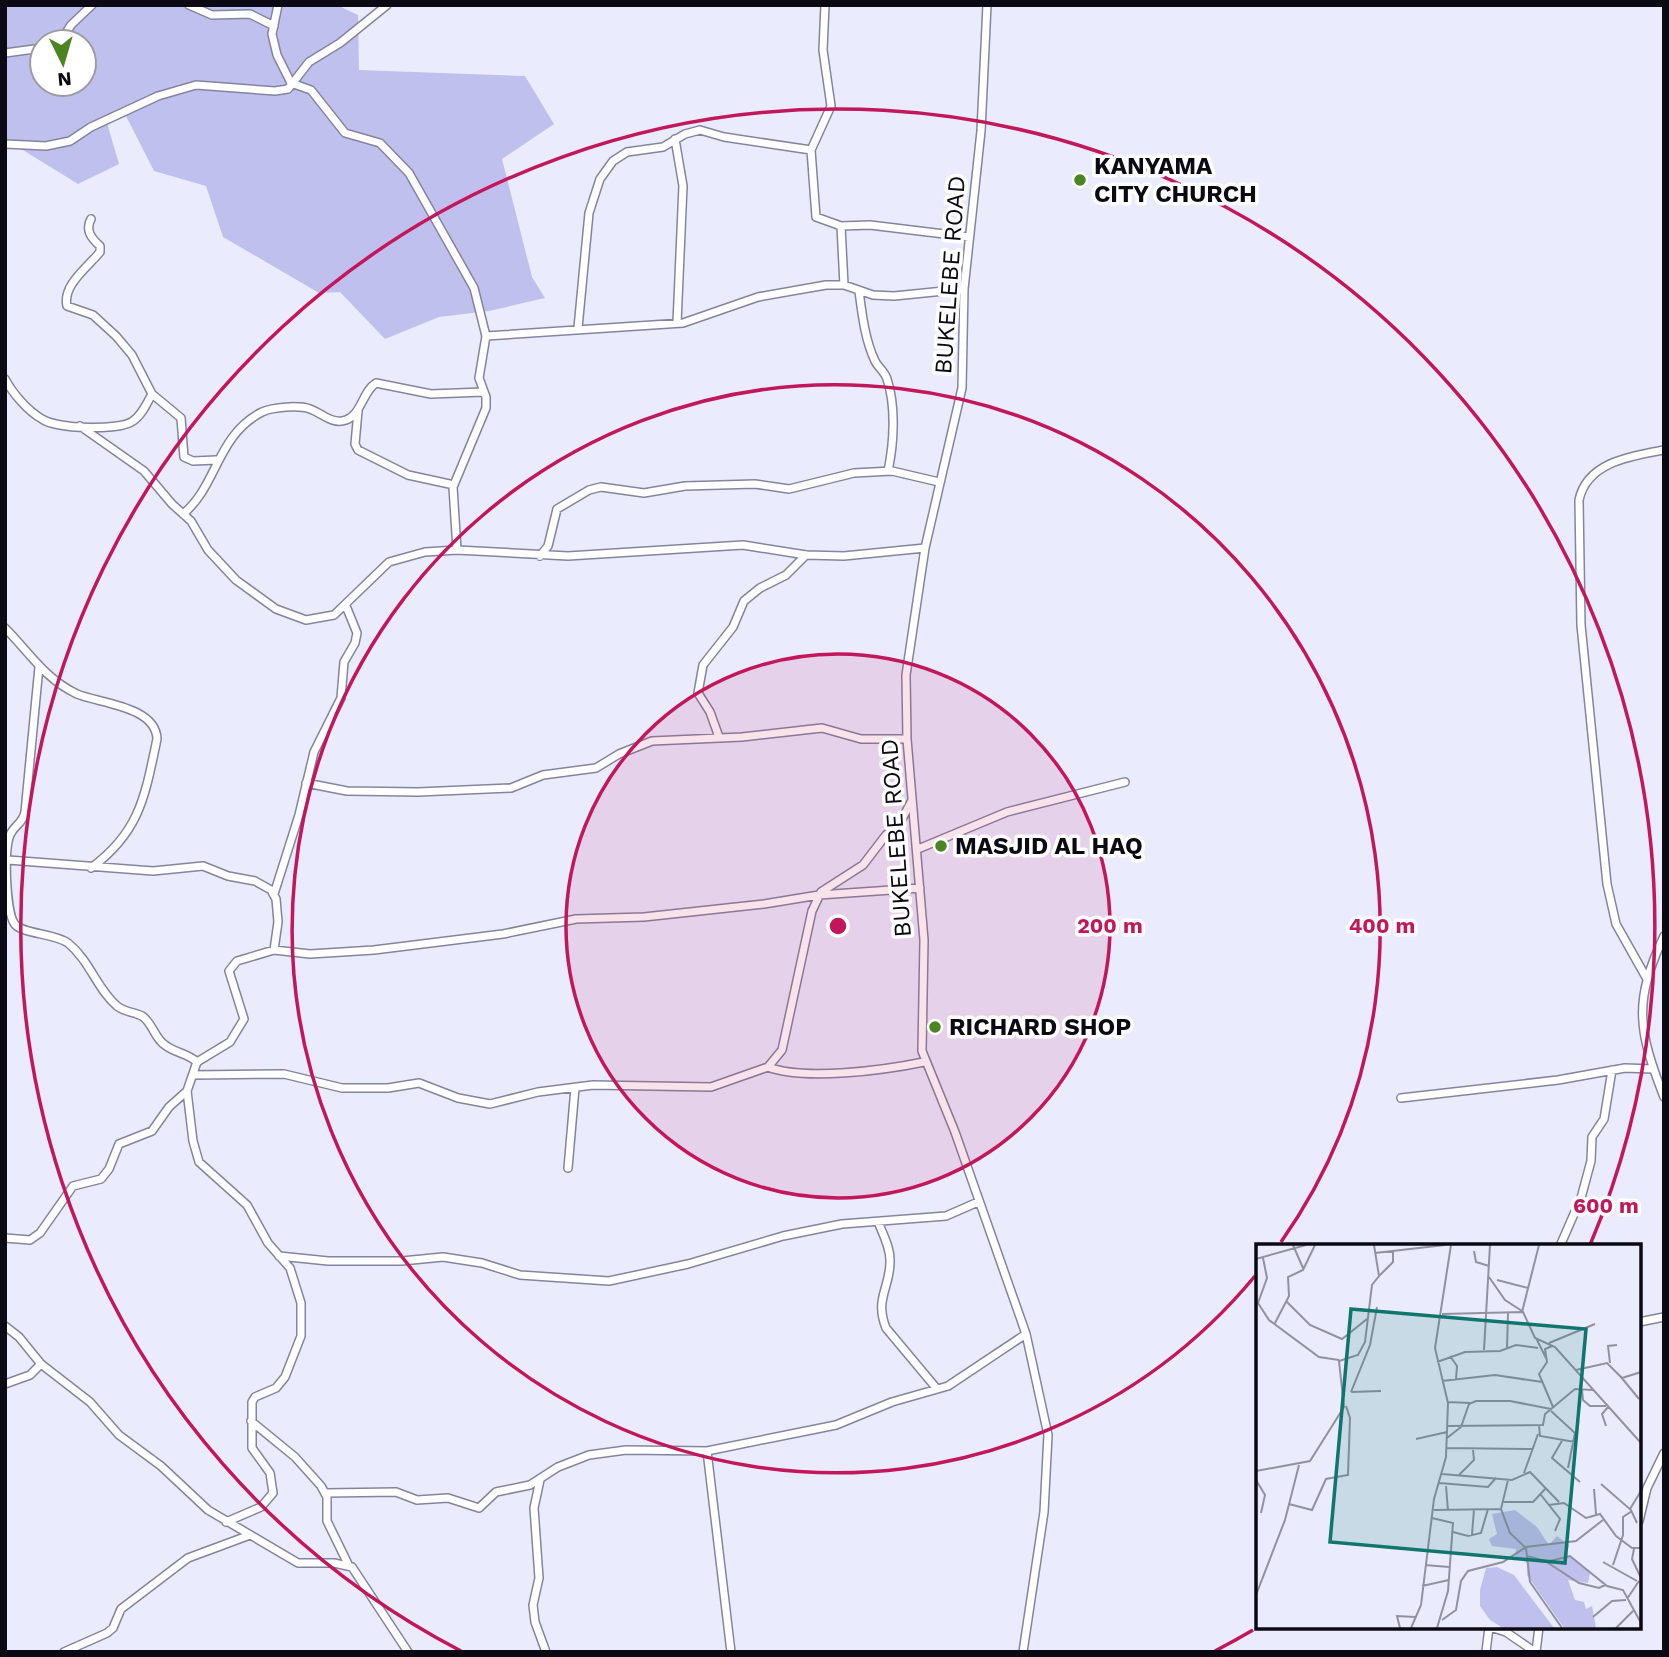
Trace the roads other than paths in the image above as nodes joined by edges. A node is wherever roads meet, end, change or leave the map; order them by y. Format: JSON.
{"nodes":[{"id":1,"x":92,"y":5,"type":"edge"},
{"id":2,"x":189,"y":5,"type":"edge"},
{"id":3,"x":278,"y":5,"type":"edge"},
{"id":4,"x":387,"y":5,"type":"edge"},
{"id":5,"x":825,"y":5,"type":"edge"},
{"id":6,"x":987,"y":5,"type":"edge"},
{"id":7,"x":274,"y":26,"type":"junction"},
{"id":8,"x":69,"y":28,"type":"edge"},
{"id":9,"x":28,"y":50,"type":"edge"},
{"id":10,"x":5,"y":53,"type":"edge"},
{"id":11,"x":294,"y":85,"type":"junction"},
{"id":12,"x":675,"y":139,"type":"junction"},
{"id":13,"x":5,"y":144,"type":"edge"},
{"id":14,"x":811,"y":150,"type":"junction"},
{"id":15,"x":91,"y":219,"type":"dead end"},
{"id":16,"x":841,"y":226,"type":"junction"},
{"id":17,"x":969,"y":237,"type":"junction"},
{"id":18,"x":844,"y":285,"type":"junction"},
{"id":19,"x":964,"y":289,"type":"junction"},
{"id":20,"x":859,"y":291,"type":"junction"},
{"id":21,"x":677,"y":323,"type":"junction"},
{"id":22,"x":578,"y":328,"type":"junction"},
{"id":23,"x":485,"y":336,"type":"junction"},
{"id":24,"x":5,"y":379,"type":"edge"},
{"id":25,"x":483,"y":392,"type":"junction"},
{"id":26,"x":152,"y":394,"type":"junction"},
{"id":27,"x":358,"y":408,"type":"junction"},
{"id":28,"x":80,"y":426,"type":"junction"},
{"id":29,"x":1664,"y":450,"type":"edge"},
{"id":30,"x":216,"y":460,"type":"junction"},
{"id":31,"x":888,"y":471,"type":"junction"},
{"id":32,"x":939,"y":482,"type":"junction"},
{"id":33,"x":454,"y":485,"type":"junction"},
{"id":34,"x":183,"y":513,"type":"junction"},
{"id":35,"x":925,"y":548,"type":"junction"},
{"id":36,"x":457,"y":550,"type":"junction"},
{"id":37,"x":806,"y":555,"type":"junction"},
{"id":38,"x":540,"y":556,"type":"junction"},
{"id":39,"x":346,"y":606,"type":"junction"},
{"id":40,"x":5,"y":628,"type":"edge"},
{"id":41,"x":39,"y":667,"type":"junction"},
{"id":42,"x":719,"y":737,"type":"junction"},
{"id":43,"x":907,"y":739,"type":"junction"},
{"id":44,"x":1125,"y":782,"type":"dead end"},
{"id":45,"x":306,"y":783,"type":"junction"},
{"id":46,"x":912,"y":800,"type":"junction"},
{"id":47,"x":918,"y":849,"type":"junction"},
{"id":48,"x":8,"y":860,"type":"junction"},
{"id":49,"x":91,"y":868,"type":"junction"},
{"id":50,"x":920,"y":888,"type":"junction"},
{"id":51,"x":274,"y":894,"type":"junction"},
{"id":52,"x":819,"y":895,"type":"junction"},
{"id":53,"x":1664,"y":936,"type":"edge"},
{"id":54,"x":274,"y":950,"type":"junction"},
{"id":55,"x":1647,"y":979,"type":"junction"},
{"id":56,"x":197,"y":1062,"type":"junction"},
{"id":57,"x":924,"y":1062,"type":"junction"},
{"id":58,"x":768,"y":1067,"type":"junction"},
{"id":59,"x":1653,"y":1069,"type":"junction"},
{"id":60,"x":1612,"y":1070,"type":"junction"},
{"id":61,"x":193,"y":1074,"type":"junction"},
{"id":62,"x":575,"y":1088,"type":"junction"},
{"id":63,"x":187,"y":1091,"type":"junction"},
{"id":64,"x":1664,"y":1097,"type":"edge"},
{"id":65,"x":1401,"y":1098,"type":"dead end"},
{"id":66,"x":568,"y":1168,"type":"dead end"},
{"id":67,"x":978,"y":1202,"type":"junction"},
{"id":68,"x":878,"y":1222,"type":"junction"},
{"id":69,"x":5,"y":1238,"type":"edge"},
{"id":70,"x":1561,"y":1244,"type":"edge"},
{"id":71,"x":279,"y":1256,"type":"junction"},
{"id":72,"x":1664,"y":1317,"type":"edge"},
{"id":73,"x":1641,"y":1322,"type":"edge"},
{"id":74,"x":5,"y":1326,"type":"edge"},
{"id":75,"x":1026,"y":1334,"type":"junction"},
{"id":76,"x":41,"y":1364,"type":"junction"},
{"id":77,"x":5,"y":1384,"type":"edge"},
{"id":78,"x":937,"y":1389,"type":"junction"},
{"id":79,"x":251,"y":1421,"type":"junction"},
{"id":80,"x":708,"y":1451,"type":"junction"},
{"id":81,"x":1664,"y":1453,"type":"edge"},
{"id":82,"x":540,"y":1479,"type":"junction"},
{"id":83,"x":326,"y":1493,"type":"junction"},
{"id":84,"x":1641,"y":1513,"type":"edge"},
{"id":85,"x":226,"y":1521,"type":"junction"},
{"id":86,"x":250,"y":1535,"type":"junction"},
{"id":87,"x":348,"y":1564,"type":"junction"},
{"id":88,"x":1489,"y":1629,"type":"edge"},
{"id":89,"x":1496,"y":1629,"type":"edge"},
{"id":90,"x":1539,"y":1629,"type":"edge"},
{"id":91,"x":64,"y":1652,"type":"edge"},
{"id":92,"x":408,"y":1652,"type":"edge"},
{"id":93,"x":546,"y":1652,"type":"edge"},
{"id":94,"x":732,"y":1652,"type":"edge"},
{"id":95,"x":1023,"y":1652,"type":"edge"},
{"id":96,"x":1486,"y":1652,"type":"edge"},
{"id":97,"x":1536,"y":1652,"type":"edge"}],
"edges":[{"from":1,"to":8,"type":"street"},
{"from":2,"to":7,"type":"street"},
{"from":3,"to":7,"type":"street"},
{"from":4,"to":11,"type":"street"},
{"from":5,"to":14,"type":"street"},
{"from":6,"to":17,"type":"street","name":"BUKELEBE ROAD"},
{"from":7,"to":11,"type":"street"},
{"from":9,"to":10,"type":"street"},
{"from":11,"to":13,"type":"street"},
{"from":11,"to":23,"type":"street"},
{"from":12,"to":14,"type":"street"},
{"from":12,"to":21,"type":"street"},
{"from":12,"to":22,"type":"street"},
{"from":14,"to":16,"type":"street"},
{"from":15,"to":26,"type":"street"},
{"from":16,"to":17,"type":"street"},
{"from":16,"to":18,"type":"street"},
{"from":17,"to":19,"type":"street","name":"BUKELEBE ROAD"},
{"from":18,"to":20,"type":"street"},
{"from":18,"to":21,"type":"street"},
{"from":19,"to":20,"type":"street"},
{"from":19,"to":32,"type":"street","name":"BUKELEBE ROAD"},
{"from":20,"to":31,"type":"street"},
{"from":21,"to":22,"type":"street"},
{"from":22,"to":23,"type":"street"},
{"from":23,"to":25,"type":"street"},
{"from":24,"to":28,"type":"street"},
{"from":25,"to":27,"type":"street"},
{"from":25,"to":33,"type":"street"},
{"from":26,"to":28,"type":"street"},
{"from":26,"to":30,"type":"street"},
{"from":27,"to":30,"type":"street"},
{"from":27,"to":33,"type":"street"},
{"from":28,"to":34,"type":"street"},
{"from":29,"to":55,"type":"street"},
{"from":30,"to":34,"type":"street"},
{"from":31,"to":32,"type":"street"},
{"from":31,"to":38,"type":"street"},
{"from":32,"to":35,"type":"street","name":"BUKELEBE ROAD"},
{"from":33,"to":36,"type":"street"},
{"from":34,"to":39,"type":"street"},
{"from":35,"to":37,"type":"street"},
{"from":35,"to":43,"type":"street","name":"BUKELEBE ROAD"},
{"from":36,"to":38,"type":"street"},
{"from":36,"to":39,"type":"street"},
{"from":37,"to":38,"type":"street"},
{"from":37,"to":42,"type":"street"},
{"from":39,"to":45,"type":"street"},
{"from":40,"to":41,"type":"street"},
{"from":41,"to":48,"type":"street"},
{"from":41,"to":49,"type":"street"},
{"from":42,"to":43,"type":"street"},
{"from":42,"to":45,"type":"street"},
{"from":43,"to":46,"type":"street","name":"BUKELEBE ROAD"},
{"from":44,"to":47,"type":"street"},
{"from":45,"to":51,"type":"street"},
{"from":46,"to":47,"type":"street","name":"BUKELEBE ROAD"},
{"from":46,"to":52,"type":"street"},
{"from":47,"to":50,"type":"street","name":"BUKELEBE ROAD"},
{"from":48,"to":49,"type":"street"},
{"from":48,"to":56,"type":"street"},
{"from":49,"to":51,"type":"street"},
{"from":50,"to":52,"type":"street"},
{"from":50,"to":57,"type":"street","name":"BUKELEBE ROAD"},
{"from":51,"to":54,"type":"street"},
{"from":52,"to":54,"type":"street"},
{"from":52,"to":58,"type":"street"},
{"from":53,"to":55,"type":"street"},
{"from":54,"to":56,"type":"street"},
{"from":55,"to":59,"type":"street"},
{"from":56,"to":61,"type":"street"},
{"from":57,"to":58,"type":"street"},
{"from":57,"to":67,"type":"street","name":"BUKELEBE ROAD"},
{"from":58,"to":62,"type":"street"},
{"from":59,"to":60,"type":"street"},
{"from":59,"to":64,"type":"street"},
{"from":60,"to":65,"type":"street"},
{"from":60,"to":70,"type":"street"},
{"from":61,"to":62,"type":"street"},
{"from":61,"to":63,"type":"street"},
{"from":62,"to":66,"type":"street"},
{"from":63,"to":69,"type":"street"},
{"from":63,"to":71,"type":"street"},
{"from":67,"to":68,"type":"street"},
{"from":67,"to":75,"type":"street","name":"BUKELEBE ROAD"},
{"from":68,"to":71,"type":"street"},
{"from":68,"to":78,"type":"street"},
{"from":71,"to":79,"type":"street"},
{"from":72,"to":73,"type":"street"},
{"from":74,"to":76,"type":"street"},
{"from":75,"to":78,"type":"street"},
{"from":75,"to":95,"type":"street","name":"BUKELEBE ROAD"},
{"from":76,"to":77,"type":"street"},
{"from":76,"to":85,"type":"street"},
{"from":78,"to":80,"type":"street"},
{"from":79,"to":83,"type":"street"},
{"from":79,"to":85,"type":"street"},
{"from":80,"to":82,"type":"street"},
{"from":80,"to":94,"type":"street"},
{"from":81,"to":84,"type":"street"},
{"from":82,"to":83,"type":"street"},
{"from":82,"to":93,"type":"street"},
{"from":83,"to":87,"type":"street"},
{"from":85,"to":86,"type":"street"},
{"from":86,"to":87,"type":"street"},
{"from":86,"to":91,"type":"street"},
{"from":87,"to":92,"type":"street"},
{"from":88,"to":96,"type":"street"},
{"from":89,"to":97,"type":"street"},
{"from":90,"to":97,"type":"street"}]}
